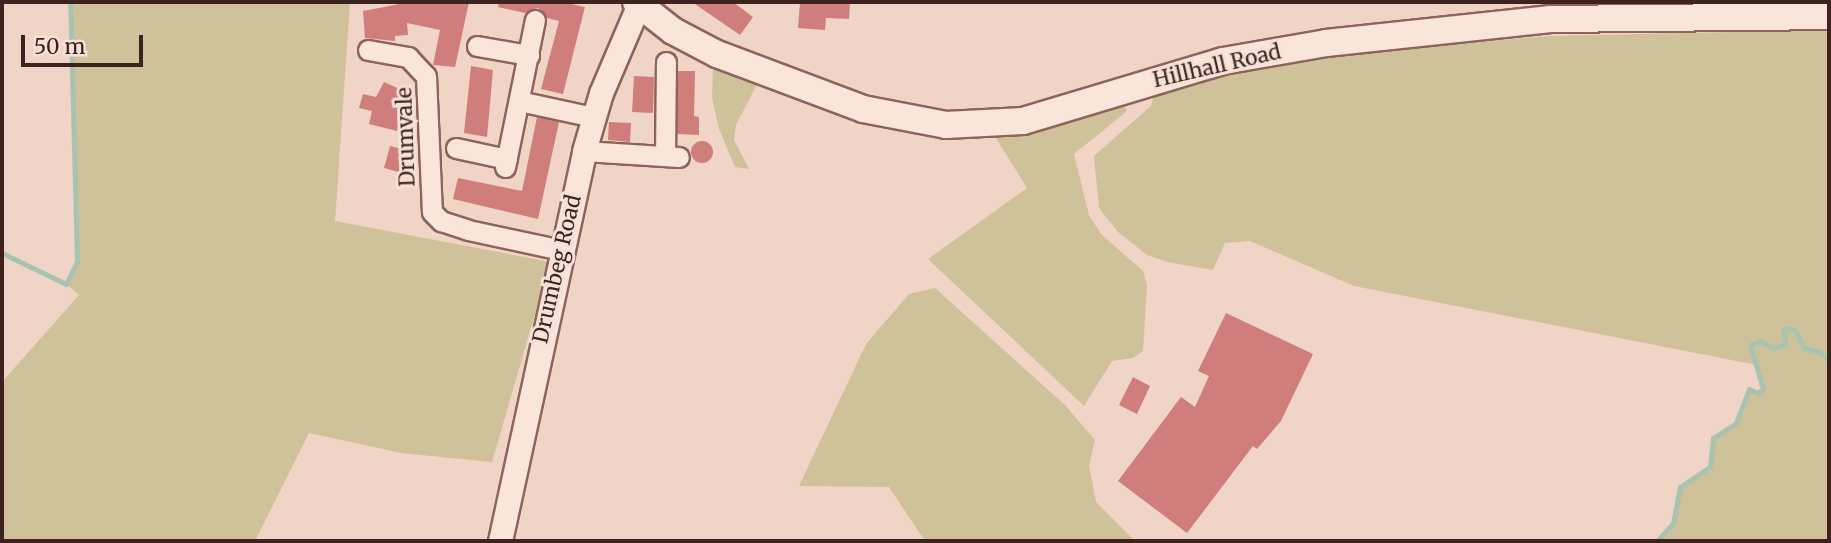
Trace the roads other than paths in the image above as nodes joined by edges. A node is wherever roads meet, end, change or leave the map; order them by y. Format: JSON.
{"nodes":[{"id":1,"x":638,"y":3,"type":"edge"},
{"id":2,"x":1829,"y":16,"type":"edge"},
{"id":3,"x":535,"y":20,"type":"dead end"},
{"id":4,"x":477,"y":46,"type":"dead end"},
{"id":5,"x":368,"y":50,"type":"dead end"},
{"id":6,"x":529,"y":55,"type":"junction"},
{"id":7,"x":666,"y":62,"type":"dead end"},
{"id":8,"x":519,"y":101,"type":"junction"},
{"id":9,"x":593,"y":117,"type":"junction"},
{"id":10,"x":456,"y":148,"type":"dead end"},
{"id":11,"x":584,"y":151,"type":"junction"},
{"id":12,"x":561,"y":250,"type":"junction"},
{"id":13,"x":500,"y":541,"type":"edge"}],
"edges":[{"from":1,"to":2,"type":"main road","name":"Hillhall Road"},
{"from":1,"to":9,"type":"street","name":"Drumbeg Road"},
{"from":3,"to":6,"type":"street"},
{"from":4,"to":6,"type":"street"},
{"from":5,"to":12,"type":"street","name":"Drumvale"},
{"from":6,"to":8,"type":"street"},
{"from":7,"to":11,"type":"street"},
{"from":8,"to":9,"type":"street"},
{"from":8,"to":10,"type":"street"},
{"from":9,"to":11,"type":"street","name":"Drumbeg Road"},
{"from":11,"to":12,"type":"street","name":"Drumbeg Road"},
{"from":12,"to":13,"type":"street","name":"Drumbeg Road"}]}
